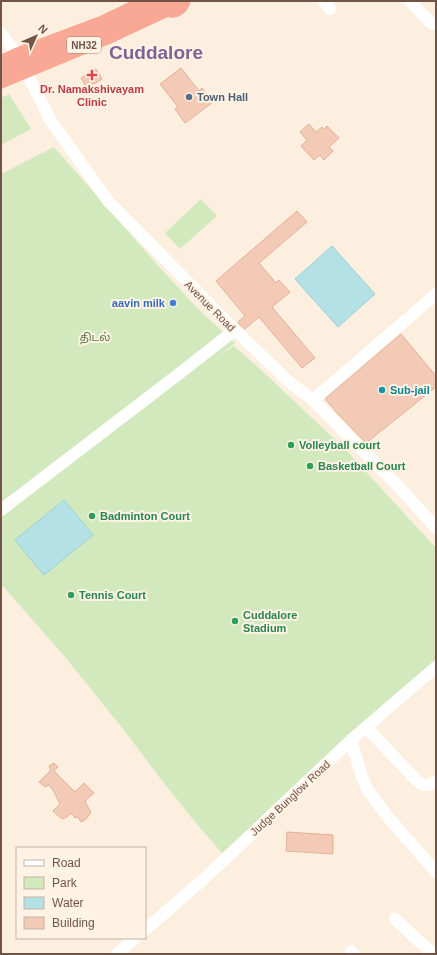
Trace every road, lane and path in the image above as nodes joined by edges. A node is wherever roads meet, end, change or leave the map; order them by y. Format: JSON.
{"nodes":[{"id":1,"x":151,"y":1,"type":"edge"},
{"id":2,"x":410,"y":1,"type":"edge"},
{"id":3,"x":175,"y":3,"type":"edge"},
{"id":4,"x":436,"y":24,"type":"edge"},
{"id":5,"x":1,"y":33,"type":"edge"},
{"id":6,"x":21,"y":63,"type":"junction"},
{"id":7,"x":1,"y":64,"type":"edge"},
{"id":8,"x":1,"y":80,"type":"edge"},
{"id":9,"x":436,"y":294,"type":"edge"},
{"id":10,"x":235,"y":330,"type":"junction"},
{"id":11,"x":313,"y":400,"type":"junction"},
{"id":12,"x":1,"y":510,"type":"edge"},
{"id":13,"x":436,"y":528,"type":"edge"},
{"id":14,"x":436,"y":667,"type":"edge"},
{"id":15,"x":366,"y":727,"type":"junction"},
{"id":16,"x":351,"y":740,"type":"junction"},
{"id":17,"x":436,"y":781,"type":"edge"},
{"id":18,"x":436,"y":872,"type":"edge"},
{"id":19,"x":395,"y":919,"type":"dead end"},
{"id":20,"x":146,"y":929,"type":"edge"},
{"id":21,"x":134,"y":939,"type":"edge"},
{"id":22,"x":436,"y":951,"type":"edge"},
{"id":23,"x":117,"y":954,"type":"edge"},
{"id":24,"x":434,"y":954,"type":"edge"}],
"edges":[{"from":1,"to":6,"type":"highway","number":"NH32"},
{"from":2,"to":4,"type":"street"},
{"from":3,"to":6,"type":"highway","number":"NH32"},
{"from":5,"to":6,"type":"street","name":"Avenue Road"},
{"from":6,"to":7,"type":"highway","number":"NH32"},
{"from":6,"to":8,"type":"highway","number":"NH32"},
{"from":6,"to":10,"type":"street","name":"Avenue Road"},
{"from":9,"to":11,"type":"street"},
{"from":10,"to":11,"type":"street","name":"Avenue Road"},
{"from":10,"to":12,"type":"street"},
{"from":11,"to":13,"type":"street","name":"Avenue Road"},
{"from":14,"to":15,"type":"street","name":"Judge Bunglow Road"},
{"from":15,"to":16,"type":"street","name":"Judge Bunglow Road"},
{"from":15,"to":17,"type":"street"},
{"from":16,"to":18,"type":"street"},
{"from":16,"to":20,"type":"street","name":"Judge Bunglow Road"},
{"from":19,"to":24,"type":"street"},
{"from":21,"to":23,"type":"street"},
{"from":22,"to":24,"type":"street"}]}
